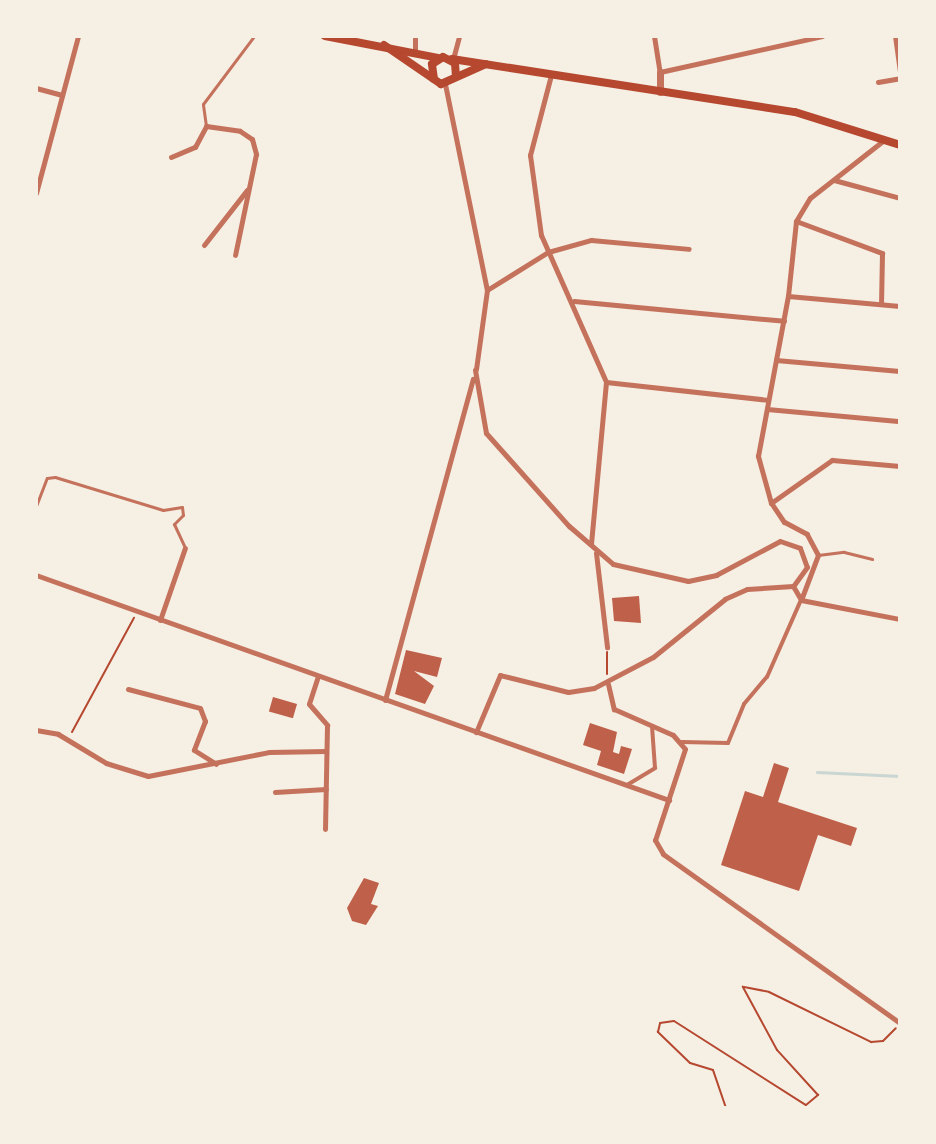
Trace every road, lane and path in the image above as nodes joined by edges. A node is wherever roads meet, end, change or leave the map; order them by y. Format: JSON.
{"nodes":[{"id":1,"x":78,"y":36,"type":"edge"},
{"id":2,"x":254,"y":36,"type":"edge"},
{"id":3,"x":325,"y":36,"type":"edge"},
{"id":4,"x":415,"y":36,"type":"edge"},
{"id":5,"x":459,"y":36,"type":"edge"},
{"id":6,"x":654,"y":36,"type":"edge"},
{"id":7,"x":822,"y":36,"type":"edge"},
{"id":8,"x":895,"y":36,"type":"edge"},
{"id":9,"x":384,"y":45,"type":"junction"},
{"id":10,"x":415,"y":50,"type":"junction"},
{"id":11,"x":438,"y":58,"type":"junction"},
{"id":12,"x":452,"y":59,"type":"junction"},
{"id":13,"x":491,"y":63,"type":"junction"},
{"id":14,"x":900,"y":71,"type":"edge"},
{"id":15,"x":660,"y":72,"type":"junction"},
{"id":16,"x":551,"y":75,"type":"junction"},
{"id":17,"x":456,"y":76,"type":"junction"},
{"id":18,"x":900,"y":78,"type":"edge"},
{"id":19,"x":434,"y":80,"type":"junction"},
{"id":20,"x":878,"y":82,"type":"dead end"},
{"id":21,"x":445,"y":84,"type":"junction"},
{"id":22,"x":36,"y":88,"type":"edge"},
{"id":23,"x":660,"y":92,"type":"junction"},
{"id":24,"x":62,"y":95,"type":"junction"},
{"id":25,"x":206,"y":126,"type":"junction"},
{"id":26,"x":885,"y":140,"type":"junction"},
{"id":27,"x":900,"y":145,"type":"edge"},
{"id":28,"x":171,"y":157,"type":"dead end"},
{"id":29,"x":834,"y":180,"type":"junction"},
{"id":30,"x":248,"y":190,"type":"junction"},
{"id":31,"x":36,"y":193,"type":"edge"},
{"id":32,"x":900,"y":198,"type":"edge"},
{"id":33,"x":796,"y":221,"type":"junction"},
{"id":34,"x":204,"y":245,"type":"dead end"},
{"id":35,"x":689,"y":249,"type":"dead end"},
{"id":36,"x":548,"y":252,"type":"junction"},
{"id":37,"x":235,"y":255,"type":"dead end"},
{"id":38,"x":487,"y":290,"type":"junction"},
{"id":39,"x":788,"y":296,"type":"junction"},
{"id":40,"x":574,"y":301,"type":"junction"},
{"id":41,"x":881,"y":304,"type":"junction"},
{"id":42,"x":900,"y":306,"type":"edge"},
{"id":43,"x":784,"y":321,"type":"junction"},
{"id":44,"x":776,"y":360,"type":"junction"},
{"id":45,"x":475,"y":370,"type":"junction"},
{"id":46,"x":900,"y":371,"type":"edge"},
{"id":47,"x":606,"y":382,"type":"junction"},
{"id":48,"x":768,"y":400,"type":"junction"},
{"id":49,"x":767,"y":409,"type":"junction"},
{"id":50,"x":900,"y":421,"type":"edge"},
{"id":51,"x":900,"y":466,"type":"edge"},
{"id":52,"x":771,"y":503,"type":"junction"},
{"id":53,"x":36,"y":506,"type":"edge"},
{"id":54,"x":591,"y":545,"type":"junction"},
{"id":55,"x":185,"y":548,"type":"joint"},
{"id":56,"x":596,"y":551,"type":"junction"},
{"id":57,"x":818,"y":555,"type":"junction"},
{"id":58,"x":872,"y":559,"type":"dead end"},
{"id":59,"x":36,"y":575,"type":"edge"},
{"id":60,"x":793,"y":586,"type":"junction"},
{"id":61,"x":801,"y":600,"type":"junction"},
{"id":62,"x":138,"y":611,"type":"junction"},
{"id":63,"x":900,"y":619,"type":"edge"},
{"id":64,"x":160,"y":620,"type":"junction"},
{"id":65,"x":607,"y":647,"type":"joint"},
{"id":66,"x":607,"y":674,"type":"dead end"},
{"id":67,"x":318,"y":676,"type":"junction"},
{"id":68,"x":608,"y":683,"type":"junction"},
{"id":69,"x":128,"y":689,"type":"dead end"},
{"id":70,"x":385,"y":700,"type":"junction"},
{"id":71,"x":652,"y":726,"type":"junction"},
{"id":72,"x":36,"y":730,"type":"edge"},
{"id":73,"x":476,"y":732,"type":"junction"},
{"id":74,"x":67,"y":740,"type":"junction"},
{"id":75,"x":682,"y":742,"type":"junction"},
{"id":76,"x":326,"y":751,"type":"junction"},
{"id":77,"x":216,"y":764,"type":"junction"},
{"id":78,"x":627,"y":785,"type":"junction"},
{"id":79,"x":326,"y":789,"type":"junction"},
{"id":80,"x":275,"y":792,"type":"dead end"},
{"id":81,"x":669,"y":800,"type":"junction"},
{"id":82,"x":325,"y":829,"type":"dead end"},
{"id":83,"x":900,"y":1024,"type":"edge"},
{"id":84,"x":726,"y":1108,"type":"edge"}],
"edges":[{"from":1,"to":24,"type":"street"},
{"from":2,"to":25,"type":"lane"},
{"from":3,"to":9,"type":"main road"},
{"from":4,"to":10,"type":"street"},
{"from":5,"to":12,"type":"street"},
{"from":6,"to":15,"type":"street"},
{"from":7,"to":15,"type":"street"},
{"from":8,"to":14,"type":"street"},
{"from":9,"to":10,"type":"main road"},
{"from":9,"to":19,"type":"main road"},
{"from":10,"to":11,"type":"main road"},
{"from":11,"to":12,"type":"main road"},
{"from":11,"to":19,"type":"main road"},
{"from":12,"to":13,"type":"main road"},
{"from":12,"to":17,"type":"main road"},
{"from":13,"to":16,"type":"main road"},
{"from":13,"to":17,"type":"main road"},
{"from":15,"to":23,"type":"street"},
{"from":16,"to":23,"type":"main road"},
{"from":16,"to":36,"type":"street"},
{"from":17,"to":21,"type":"main road"},
{"from":18,"to":20,"type":"street"},
{"from":19,"to":21,"type":"main road"},
{"from":21,"to":38,"type":"street"},
{"from":22,"to":24,"type":"street"},
{"from":23,"to":26,"type":"main road"},
{"from":24,"to":31,"type":"street"},
{"from":25,"to":28,"type":"street"},
{"from":25,"to":30,"type":"street"},
{"from":26,"to":27,"type":"main road"},
{"from":26,"to":29,"type":"street"},
{"from":29,"to":32,"type":"street"},
{"from":29,"to":33,"type":"street"},
{"from":30,"to":34,"type":"street"},
{"from":30,"to":37,"type":"street"},
{"from":33,"to":39,"type":"street"},
{"from":33,"to":41,"type":"street"},
{"from":35,"to":36,"type":"street"},
{"from":36,"to":38,"type":"street"},
{"from":36,"to":40,"type":"street"},
{"from":38,"to":45,"type":"street"},
{"from":39,"to":41,"type":"street"},
{"from":39,"to":43,"type":"street"},
{"from":40,"to":43,"type":"street"},
{"from":40,"to":47,"type":"street"},
{"from":41,"to":42,"type":"street"},
{"from":43,"to":44,"type":"street"},
{"from":44,"to":46,"type":"street"},
{"from":44,"to":48,"type":"street"},
{"from":45,"to":54,"type":"street"},
{"from":45,"to":70,"type":"street"},
{"from":47,"to":48,"type":"street"},
{"from":47,"to":54,"type":"street"},
{"from":48,"to":49,"type":"street"},
{"from":49,"to":50,"type":"street"},
{"from":49,"to":52,"type":"street"},
{"from":51,"to":52,"type":"street"},
{"from":52,"to":57,"type":"street"},
{"from":53,"to":55,"type":"lane"},
{"from":54,"to":56,"type":"street"},
{"from":55,"to":64,"type":"street"},
{"from":56,"to":60,"type":"street"},
{"from":56,"to":65,"type":"street"},
{"from":57,"to":58,"type":"lane"},
{"from":57,"to":61,"type":"street"},
{"from":59,"to":62,"type":"street"},
{"from":60,"to":61,"type":"street"},
{"from":60,"to":68,"type":"street"},
{"from":61,"to":63,"type":"street"},
{"from":61,"to":75,"type":"street"},
{"from":62,"to":64,"type":"street"},
{"from":62,"to":74,"type":"path"},
{"from":64,"to":67,"type":"street"},
{"from":65,"to":66,"type":"path"},
{"from":67,"to":70,"type":"street"},
{"from":67,"to":76,"type":"street"},
{"from":68,"to":71,"type":"street"},
{"from":68,"to":73,"type":"street"},
{"from":69,"to":77,"type":"street"},
{"from":70,"to":73,"type":"street"},
{"from":71,"to":75,"type":"street"},
{"from":71,"to":78,"type":"street"},
{"from":72,"to":74,"type":"street"},
{"from":73,"to":78,"type":"street"},
{"from":74,"to":77,"type":"street"},
{"from":75,"to":81,"type":"street"},
{"from":76,"to":77,"type":"street"},
{"from":76,"to":79,"type":"street"},
{"from":78,"to":81,"type":"street"},
{"from":79,"to":80,"type":"street"},
{"from":79,"to":82,"type":"street"},
{"from":81,"to":83,"type":"street"},
{"from":83,"to":84,"type":"path"}]}
